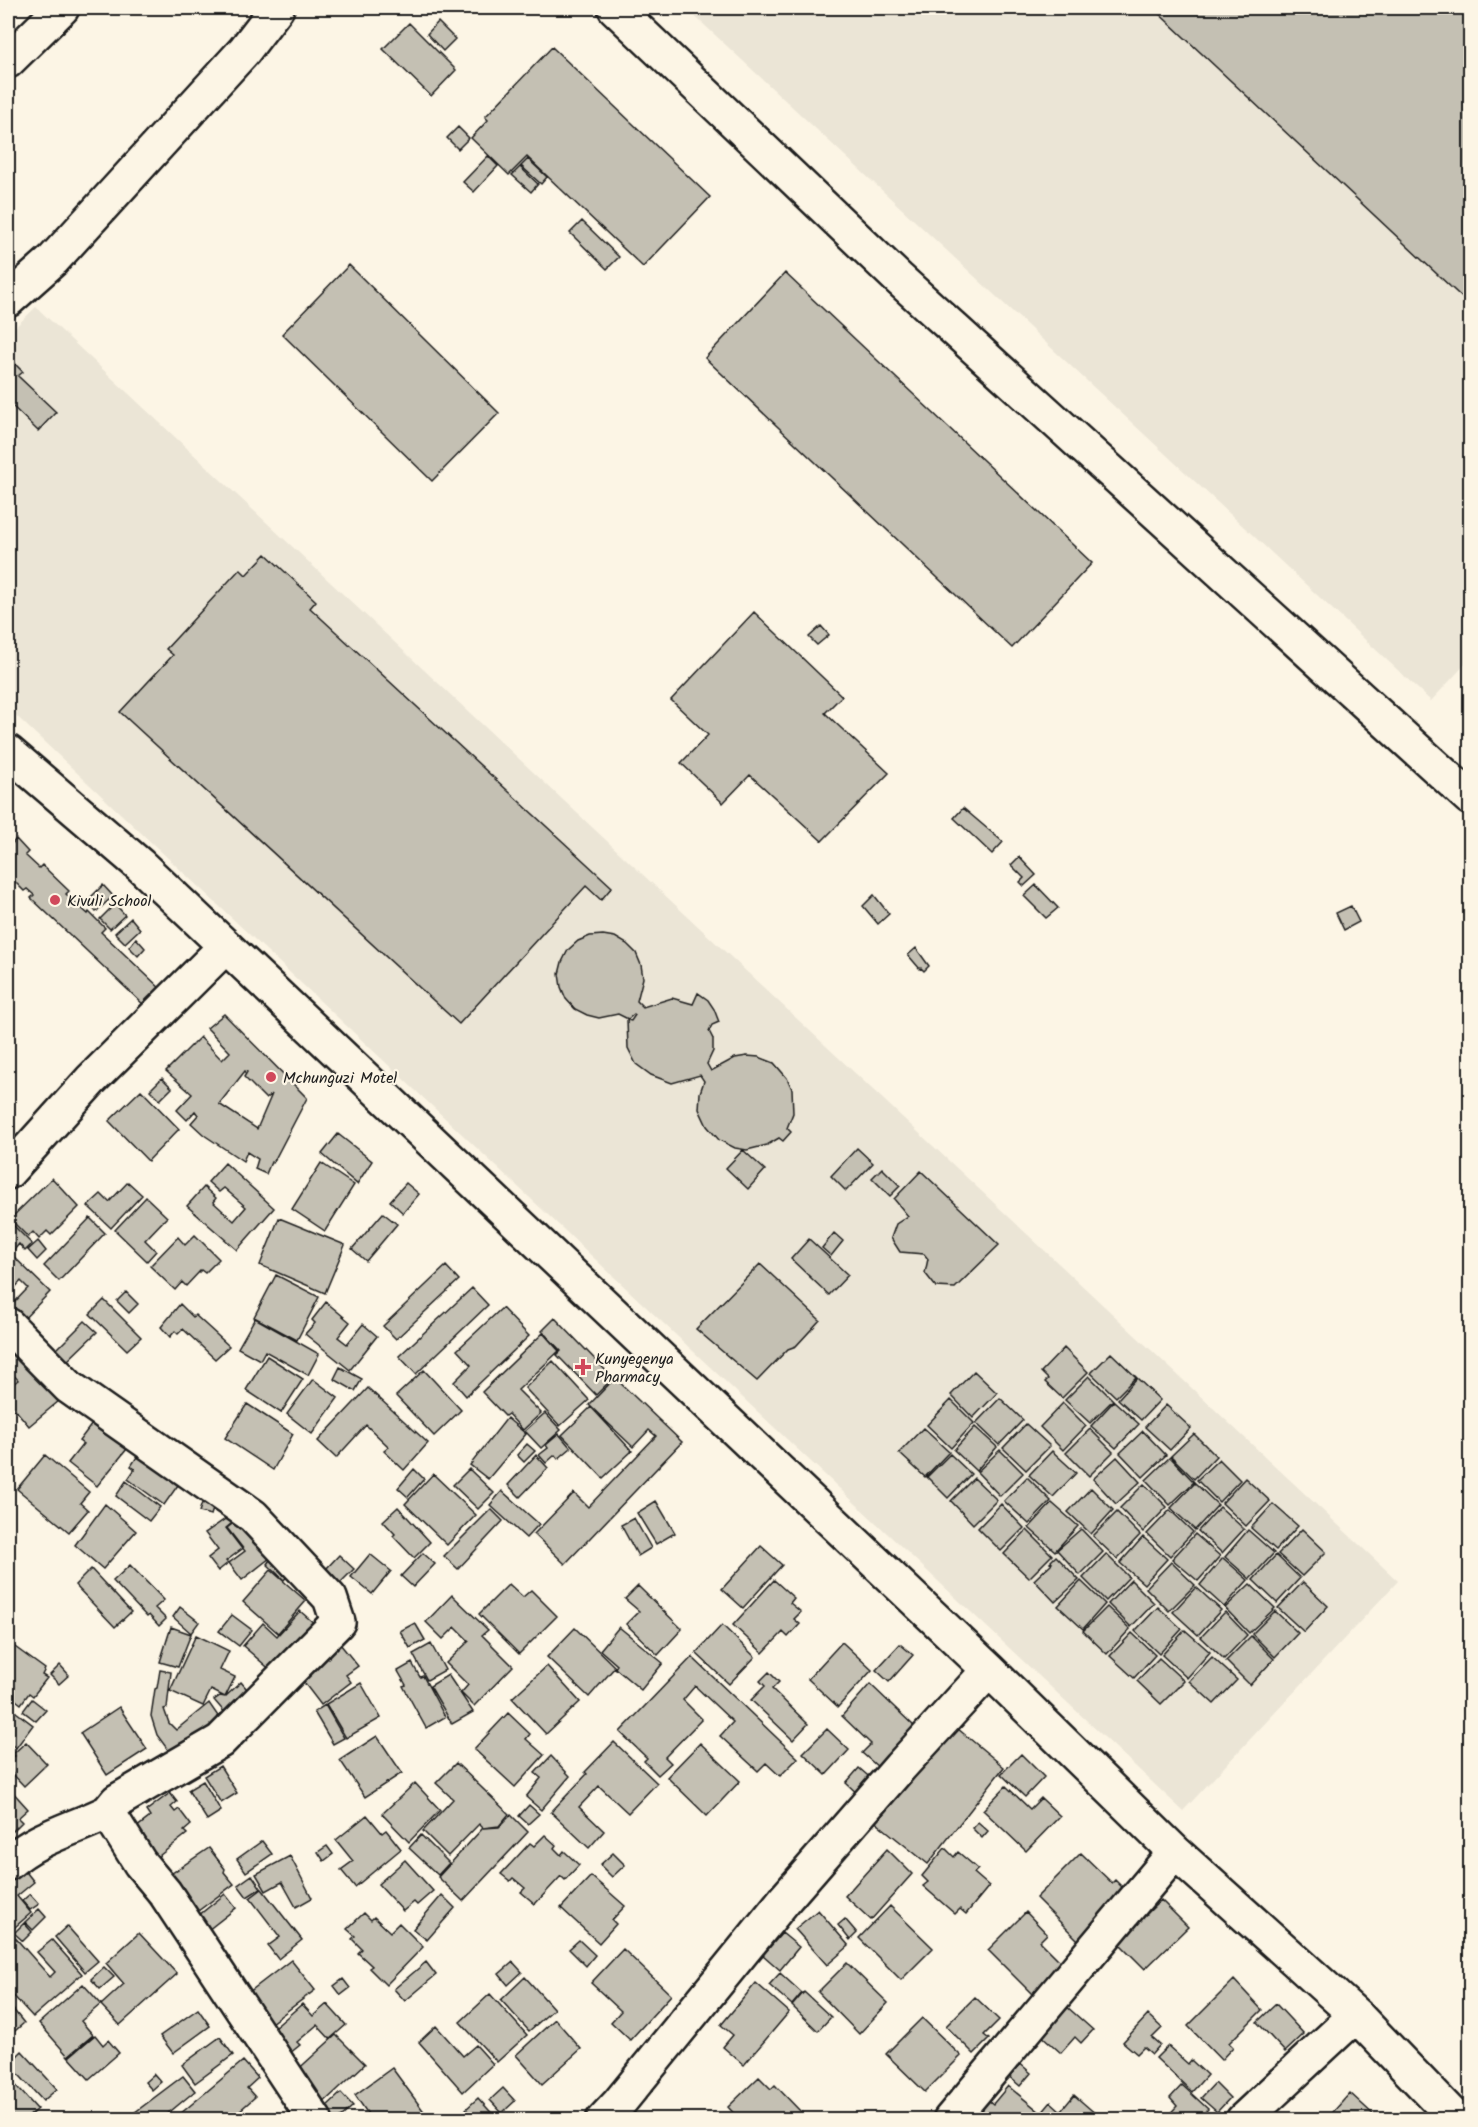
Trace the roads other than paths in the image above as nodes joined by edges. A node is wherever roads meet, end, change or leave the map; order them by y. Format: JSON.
{"nodes":[{"id":1,"x":62,"y":8,"type":"edge"},
{"id":2,"x":277,"y":8,"type":"edge"},
{"id":3,"x":615,"y":8,"type":"edge"},
{"id":4,"x":8,"y":61,"type":"edge"},
{"id":5,"x":8,"y":300,"type":"edge"},
{"id":6,"x":8,"y":752,"type":"edge"},
{"id":7,"x":1470,"y":798,"type":"edge"},
{"id":8,"x":225,"y":947,"type":"junction"},
{"id":9,"x":8,"y":1172,"type":"edge"},
{"id":10,"x":8,"y":1325,"type":"edge"},
{"id":11,"x":989,"y":1670,"type":"junction"},
{"id":12,"x":108,"y":1812,"type":"junction"},
{"id":13,"x":1175,"y":1852,"type":"junction"},
{"id":14,"x":11,"y":1855,"type":"edge"},
{"id":15,"x":1356,"y":2015,"type":"junction"},
{"id":16,"x":620,"y":2114,"type":"edge"},
{"id":17,"x":315,"y":2120,"type":"edge"},
{"id":18,"x":950,"y":2120,"type":"edge"},
{"id":19,"x":1243,"y":2120,"type":"edge"},
{"id":20,"x":1457,"y":2120,"type":"edge"}],
"edges":[{"from":1,"to":4,"type":"street"},
{"from":2,"to":5,"type":"street"},
{"from":3,"to":7,"type":"street"},
{"from":6,"to":8,"type":"street"},
{"from":8,"to":9,"type":"street"},
{"from":8,"to":11,"type":"street"},
{"from":10,"to":12,"type":"street"},
{"from":11,"to":13,"type":"street"},
{"from":11,"to":16,"type":"street"},
{"from":12,"to":14,"type":"street"},
{"from":12,"to":17,"type":"street"},
{"from":13,"to":15,"type":"street"},
{"from":13,"to":18,"type":"street"},
{"from":15,"to":19,"type":"street"},
{"from":15,"to":20,"type":"street"}]}
